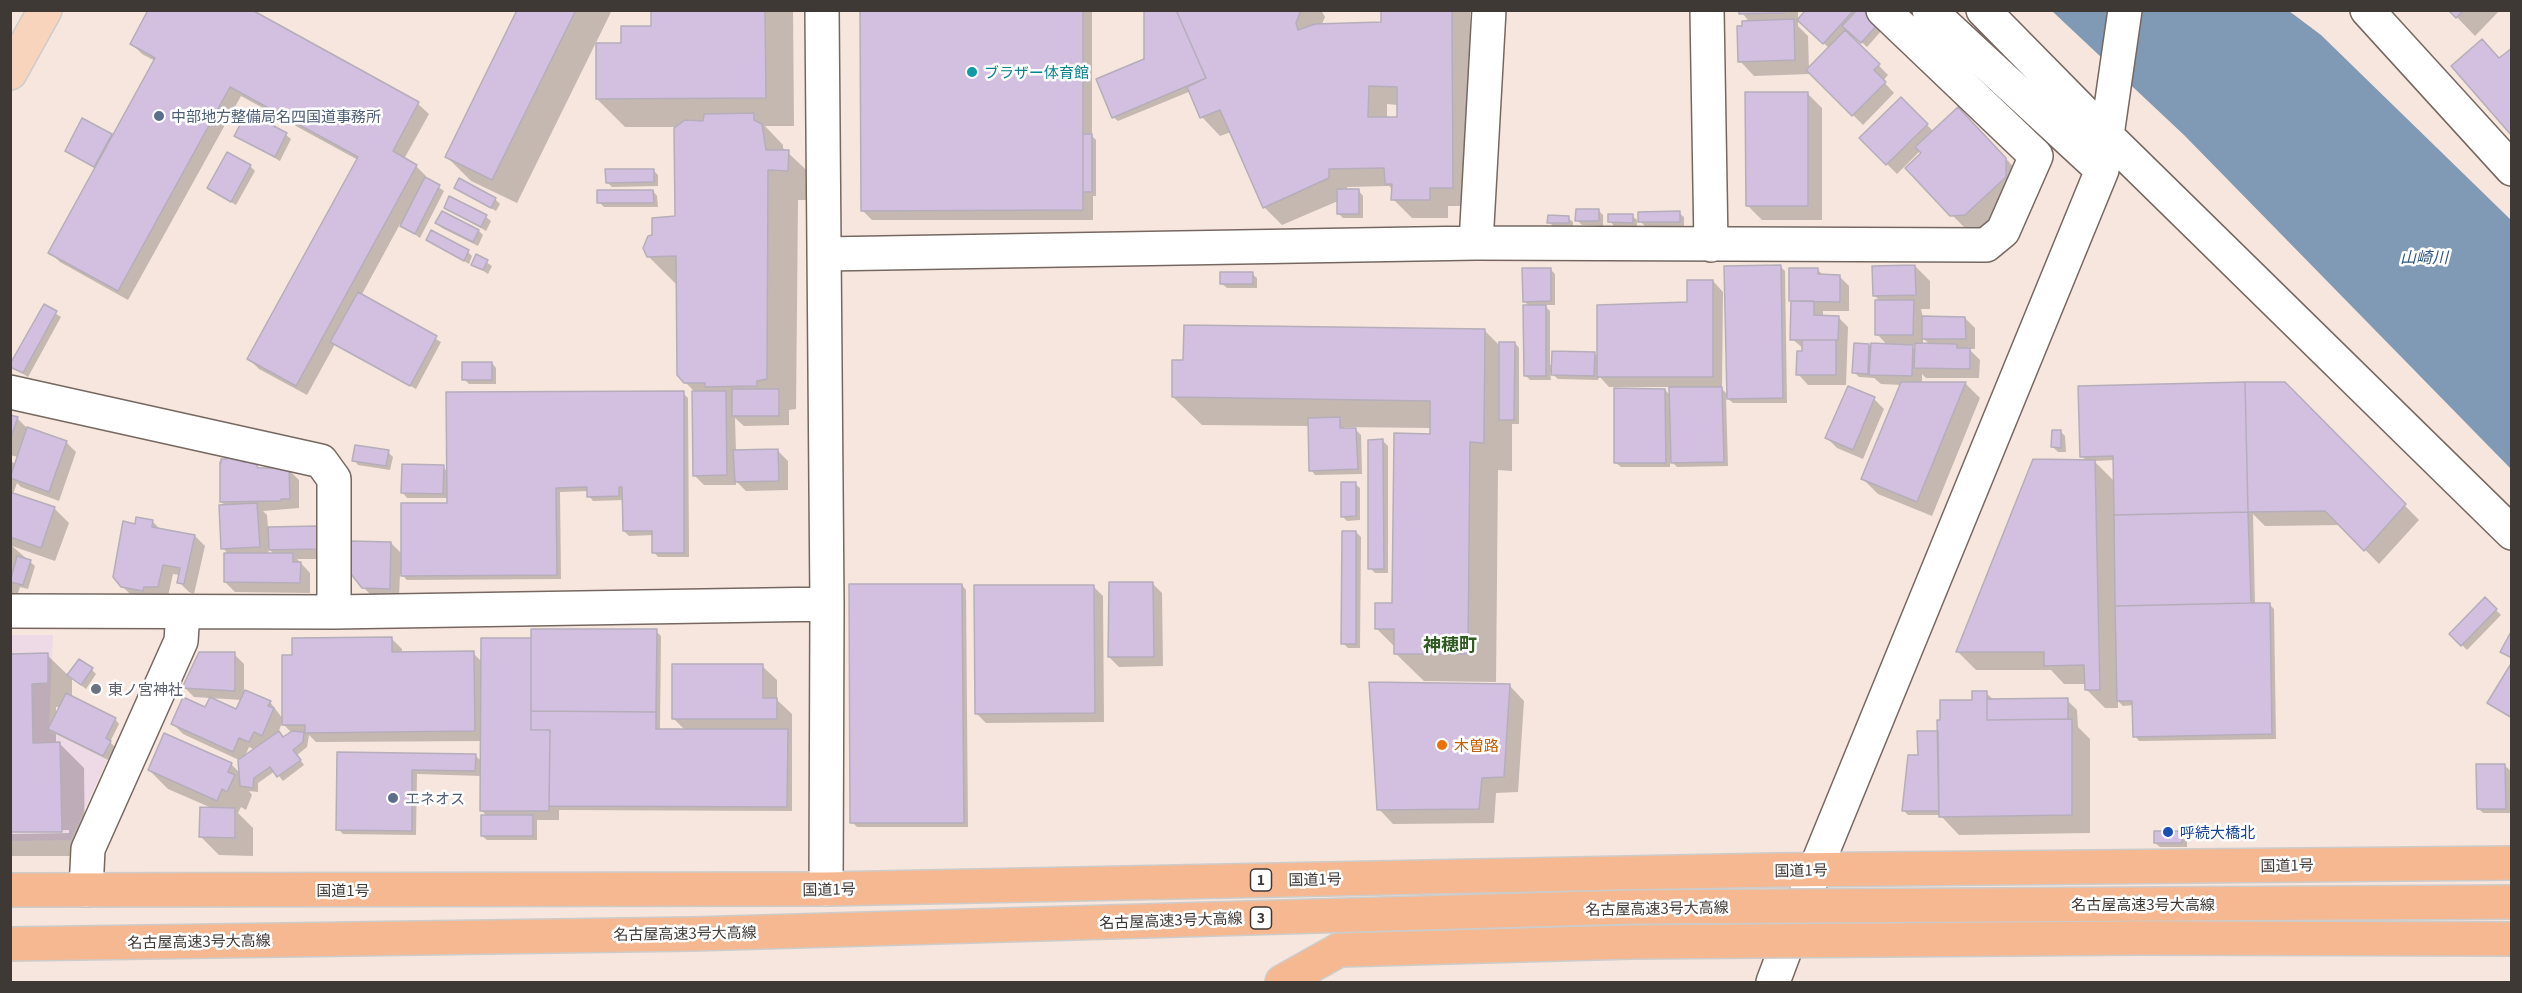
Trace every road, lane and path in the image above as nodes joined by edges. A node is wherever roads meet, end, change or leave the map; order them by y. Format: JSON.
{"nodes":[{"id":1,"x":45,"y":10,"type":"edge"},
{"id":2,"x":822,"y":10,"type":"edge"},
{"id":3,"x":1489,"y":10,"type":"edge"},
{"id":4,"x":1707,"y":10,"type":"edge"},
{"id":5,"x":1883,"y":10,"type":"edge"},
{"id":6,"x":1929,"y":10,"type":"edge"},
{"id":7,"x":1983,"y":10,"type":"edge"},
{"id":8,"x":2125,"y":10,"type":"edge"},
{"id":9,"x":2367,"y":10,"type":"edge"},
{"id":10,"x":10,"y":73,"type":"edge"},
{"id":11,"x":2109,"y":127,"type":"junction"},
{"id":12,"x":2511,"y":169,"type":"edge"},
{"id":13,"x":2102,"y":170,"type":"junction"},
{"id":14,"x":1476,"y":243,"type":"junction"},
{"id":15,"x":1711,"y":244,"type":"junction"},
{"id":16,"x":824,"y":254,"type":"junction"},
{"id":17,"x":10,"y":392,"type":"edge"},
{"id":18,"x":2511,"y":533,"type":"edge"},
{"id":19,"x":827,"y":604,"type":"junction"},
{"id":20,"x":10,"y":611,"type":"edge"},
{"id":21,"x":183,"y":612,"type":"junction"},
{"id":22,"x":334,"y":612,"type":"junction"},
{"id":23,"x":2511,"y":863,"type":"edge"},
{"id":24,"x":1815,"y":870,"type":"junction"},
{"id":25,"x":826,"y":889,"type":"junction"},
{"id":26,"x":10,"y":890,"type":"edge"},
{"id":27,"x":86,"y":890,"type":"junction"},
{"id":28,"x":2511,"y":902,"type":"edge"},
{"id":29,"x":2511,"y":939,"type":"edge"},
{"id":30,"x":10,"y":944,"type":"edge"},
{"id":31,"x":1282,"y":982,"type":"edge"},
{"id":32,"x":1773,"y":982,"type":"edge"}],
"edges":[{"from":1,"to":10,"type":"main road"},
{"from":2,"to":16,"type":"street"},
{"from":3,"to":14,"type":"street"},
{"from":4,"to":15,"type":"street"},
{"from":5,"to":15,"type":"street"},
{"from":6,"to":13,"type":"street"},
{"from":7,"to":11,"type":"street"},
{"from":8,"to":11,"type":"street"},
{"from":9,"to":12,"type":"street"},
{"from":11,"to":13,"type":"street"},
{"from":11,"to":18,"type":"street"},
{"from":13,"to":24,"type":"street"},
{"from":14,"to":15,"type":"street"},
{"from":14,"to":16,"type":"street"},
{"from":16,"to":19,"type":"street"},
{"from":17,"to":22,"type":"street"},
{"from":19,"to":22,"type":"street"},
{"from":19,"to":25,"type":"street"},
{"from":20,"to":21,"type":"street"},
{"from":21,"to":22,"type":"street"},
{"from":21,"to":27,"type":"street"},
{"from":23,"to":24,"type":"highway","name":"国道1号","number":"1"},
{"from":24,"to":25,"type":"highway","name":"国道1号","number":"1"},
{"from":24,"to":32,"type":"street"},
{"from":25,"to":27,"type":"highway","name":"国道1号","number":"1"},
{"from":26,"to":27,"type":"highway","name":"国道1号","number":"1"},
{"from":28,"to":30,"type":"highway","name":"名古屋高速3号大高線","number":"3","bridge":true},
{"from":29,"to":31,"type":"highway","bridge":true}]}
